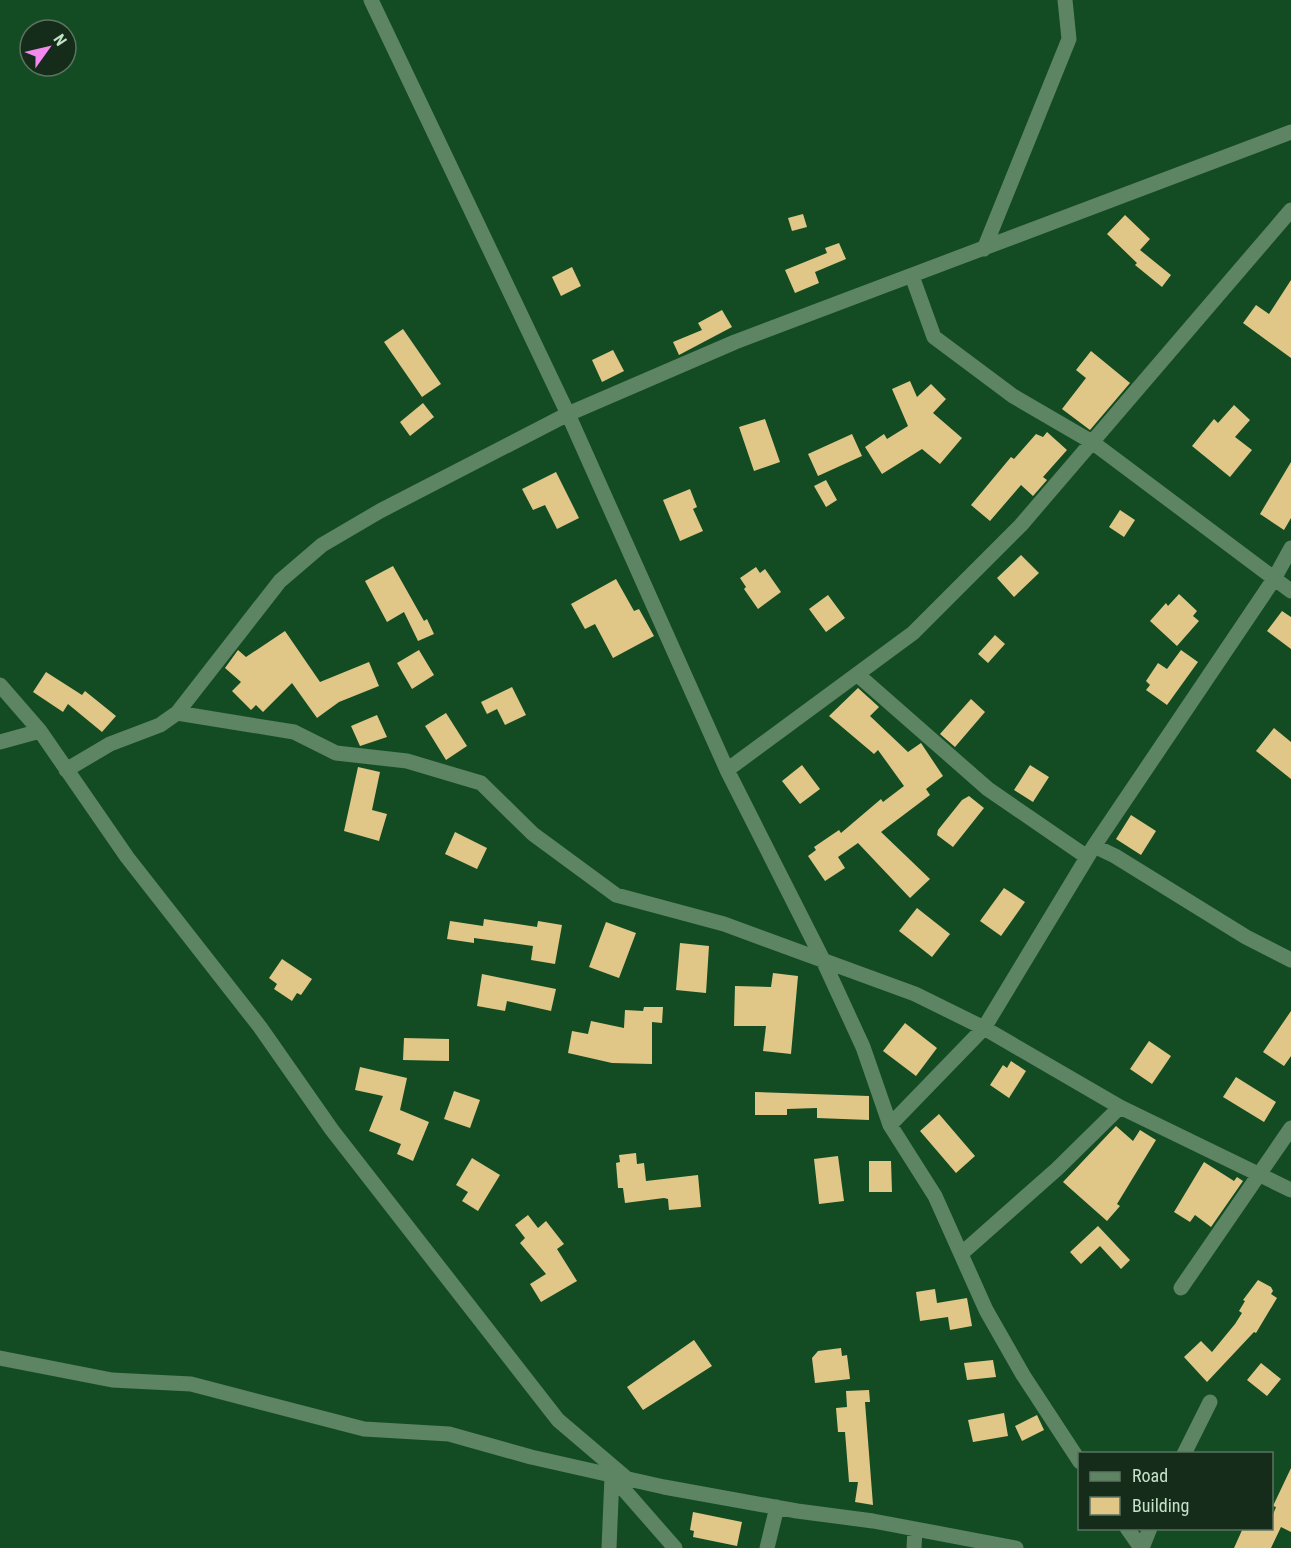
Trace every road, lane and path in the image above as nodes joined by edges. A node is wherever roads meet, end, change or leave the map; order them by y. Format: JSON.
{"nodes":[{"id":1,"x":372,"y":0,"type":"edge"},
{"id":2,"x":1065,"y":0,"type":"edge"},
{"id":3,"x":1291,"y":132,"type":"edge"},
{"id":4,"x":1291,"y":210,"type":"edge"},
{"id":5,"x":984,"y":249,"type":"junction"},
{"id":6,"x":912,"y":276,"type":"junction"},
{"id":7,"x":568,"y":414,"type":"junction"},
{"id":8,"x":1092,"y":442,"type":"junction"},
{"id":9,"x":1291,"y":548,"type":"edge"},
{"id":10,"x":1274,"y":579,"type":"junction"},
{"id":11,"x":1291,"y":591,"type":"edge"},
{"id":12,"x":858,"y":675,"type":"junction"},
{"id":13,"x":0,"y":685,"type":"edge"},
{"id":14,"x":177,"y":713,"type":"junction"},
{"id":15,"x":40,"y":731,"type":"junction"},
{"id":16,"x":0,"y":742,"type":"edge"},
{"id":17,"x":66,"y":770,"type":"junction"},
{"id":18,"x":727,"y":770,"type":"junction"},
{"id":19,"x":1090,"y":852,"type":"junction"},
{"id":20,"x":822,"y":958,"type":"junction"},
{"id":21,"x":1291,"y":960,"type":"edge"},
{"id":22,"x":984,"y":1028,"type":"junction"},
{"id":23,"x":1120,"y":1107,"type":"junction"},
{"id":24,"x":890,"y":1125,"type":"junction"},
{"id":25,"x":1291,"y":1128,"type":"edge"},
{"id":26,"x":1261,"y":1174,"type":"junction"},
{"id":27,"x":1291,"y":1190,"type":"edge"},
{"id":28,"x":961,"y":1254,"type":"junction"},
{"id":29,"x":1181,"y":1288,"type":"dead end"},
{"id":30,"x":0,"y":1358,"type":"edge"},
{"id":31,"x":1210,"y":1402,"type":"dead end"},
{"id":32,"x":1185,"y":1452,"type":"edge"},
{"id":33,"x":1078,"y":1459,"type":"edge"},
{"id":34,"x":620,"y":1477,"type":"junction"},
{"id":35,"x":777,"y":1507,"type":"junction"},
{"id":36,"x":915,"y":1529,"type":"junction"},
{"id":37,"x":1128,"y":1530,"type":"edge"},
{"id":38,"x":1149,"y":1530,"type":"edge"},
{"id":39,"x":609,"y":1548,"type":"edge"},
{"id":40,"x":675,"y":1548,"type":"edge"},
{"id":41,"x":767,"y":1548,"type":"edge"},
{"id":42,"x":914,"y":1548,"type":"edge"},
{"id":43,"x":1016,"y":1548,"type":"edge"},
{"id":44,"x":1141,"y":1548,"type":"edge"}],
"edges":[{"from":1,"to":7,"type":"street"},
{"from":2,"to":5,"type":"street"},
{"from":3,"to":5,"type":"street"},
{"from":4,"to":8,"type":"street"},
{"from":5,"to":6,"type":"street"},
{"from":6,"to":7,"type":"street"},
{"from":6,"to":8,"type":"street"},
{"from":7,"to":14,"type":"street"},
{"from":7,"to":18,"type":"street"},
{"from":8,"to":10,"type":"street"},
{"from":8,"to":12,"type":"street"},
{"from":9,"to":10,"type":"street"},
{"from":10,"to":11,"type":"street"},
{"from":10,"to":19,"type":"street"},
{"from":12,"to":18,"type":"street"},
{"from":12,"to":19,"type":"street"},
{"from":13,"to":15,"type":"street"},
{"from":14,"to":17,"type":"street"},
{"from":14,"to":20,"type":"street"},
{"from":15,"to":16,"type":"street"},
{"from":15,"to":17,"type":"street"},
{"from":17,"to":34,"type":"street"},
{"from":18,"to":20,"type":"street"},
{"from":19,"to":21,"type":"street"},
{"from":19,"to":22,"type":"street"},
{"from":20,"to":22,"type":"street"},
{"from":20,"to":24,"type":"street"},
{"from":22,"to":23,"type":"street"},
{"from":22,"to":24,"type":"street"},
{"from":23,"to":26,"type":"street"},
{"from":23,"to":28,"type":"street"},
{"from":24,"to":28,"type":"street"},
{"from":25,"to":26,"type":"street"},
{"from":26,"to":27,"type":"street"},
{"from":26,"to":29,"type":"street"},
{"from":28,"to":33,"type":"street"},
{"from":30,"to":34,"type":"street"},
{"from":31,"to":32,"type":"street"},
{"from":34,"to":35,"type":"street"},
{"from":34,"to":39,"type":"street"},
{"from":34,"to":40,"type":"street"},
{"from":35,"to":36,"type":"street"},
{"from":35,"to":41,"type":"street"},
{"from":36,"to":42,"type":"street"},
{"from":36,"to":43,"type":"street"},
{"from":37,"to":44,"type":"street"},
{"from":38,"to":44,"type":"street"}]}
